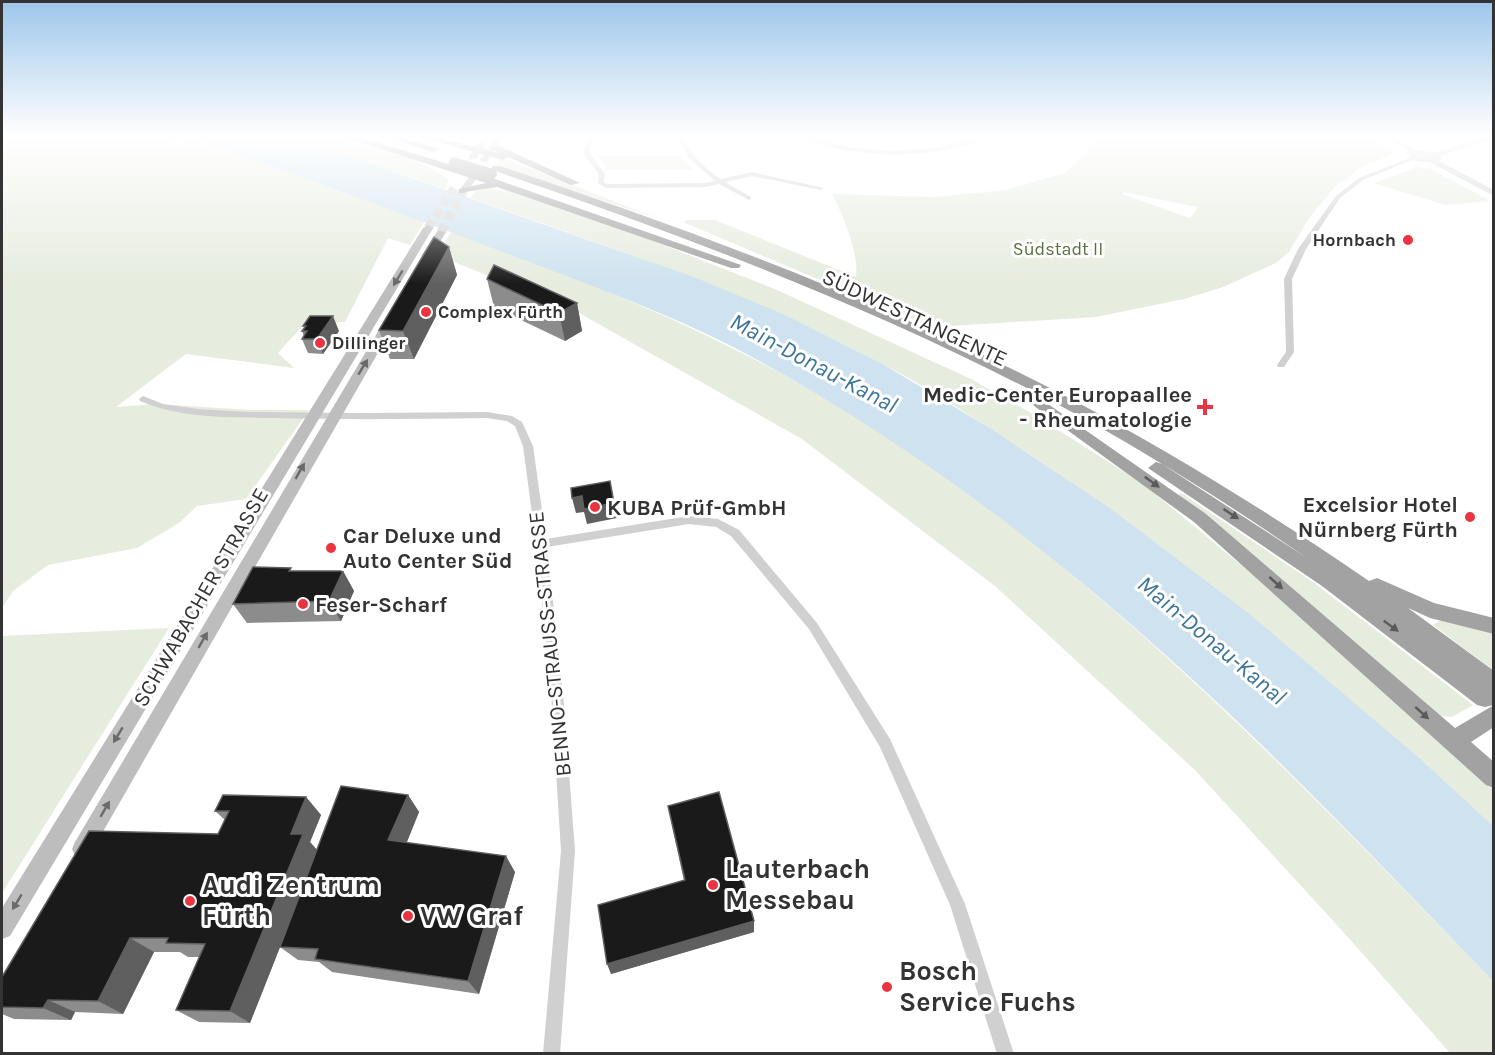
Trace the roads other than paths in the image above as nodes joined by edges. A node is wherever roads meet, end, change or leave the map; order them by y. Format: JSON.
{"nodes":[{"id":1,"x":520,"y":185,"type":"edge"},
{"id":2,"x":524,"y":185,"type":"edge"},
{"id":3,"x":580,"y":185,"type":"edge"},
{"id":4,"x":605,"y":185,"type":"edge"},
{"id":5,"x":694,"y":185,"type":"edge"},
{"id":6,"x":724,"y":185,"type":"edge"},
{"id":7,"x":808,"y":185,"type":"edge"},
{"id":8,"x":1353,"y":185,"type":"edge"},
{"id":9,"x":1479,"y":185,"type":"edge"},
{"id":10,"x":822,"y":188,"type":"dead end"},
{"id":11,"x":1494,"y":194,"type":"edge"},
{"id":12,"x":749,"y":198,"type":"dead end"},
{"id":13,"x":428,"y":228,"type":"tunnel mouth"},
{"id":14,"x":441,"y":232,"type":"tunnel mouth"},
{"id":15,"x":716,"y":246,"type":"junction"},
{"id":16,"x":424,"y":262,"type":"edge"},
{"id":17,"x":395,"y":312,"type":"edge"},
{"id":18,"x":1281,"y":365,"type":"dead end"},
{"id":19,"x":992,"y":372,"type":"junction"},
{"id":20,"x":142,"y":399,"type":"dead end"},
{"id":21,"x":1035,"y":400,"type":"junction"},
{"id":22,"x":312,"y":416,"type":"junction"},
{"id":23,"x":332,"y":417,"type":"junction"},
{"id":24,"x":541,"y":544,"type":"junction"},
{"id":25,"x":1322,"y":557,"type":"junction"},
{"id":26,"x":1494,"y":627,"type":"edge"},
{"id":27,"x":1491,"y":699,"type":"edge"},
{"id":28,"x":1461,"y":737,"type":"junction"},
{"id":29,"x":1494,"y":777,"type":"edge"},
{"id":30,"x":72,"y":866,"type":"edge"},
{"id":31,"x":2,"y":928,"type":"edge"},
{"id":32,"x":551,"y":1053,"type":"edge"},
{"id":33,"x":1006,"y":1053,"type":"edge"}],
"edges":[{"from":1,"to":19,"type":"highway","name":"SÜDWESTTANGENTE"},
{"from":2,"to":15,"type":"highway","name":"SÜDWESTTANGENTE"},
{"from":3,"to":15,"type":"highway"},
{"from":4,"to":5,"type":"street"},
{"from":6,"to":12,"type":"street"},
{"from":7,"to":10,"type":"street"},
{"from":8,"to":18,"type":"street"},
{"from":9,"to":11,"type":"street"},
{"from":13,"to":22,"type":"main road","name":"SCHWABACHER STRASSE","one_way":true},
{"from":14,"to":16,"type":"main road"},
{"from":15,"to":19,"type":"highway","name":"SÜDWESTTANGENTE"},
{"from":23,"to":17,"type":"main road","name":"SCHWABACHER STRASSE","one_way":true},
{"from":19,"to":21,"type":"highway","name":"SÜDWESTTANGENTE"},
{"from":19,"to":25,"type":"highway","name":"SÜDWESTTANGENTE"},
{"from":20,"to":22,"type":"street"},
{"from":21,"to":27,"type":"highway","name":"SÜDWESTTANGENTE","one_way":true},
{"from":21,"to":28,"type":"highway","one_way":true},
{"from":22,"to":23,"type":"street"},
{"from":22,"to":31,"type":"main road","name":"SCHWABACHER STRASSE","one_way":true},
{"from":23,"to":24,"type":"street","name":"BENNO-STRAUSS-STRASSE"},
{"from":30,"to":23,"type":"main road","name":"SCHWABACHER STRASSE","one_way":true},
{"from":24,"to":32,"type":"street","name":"BENNO-STRAUSS-STRASSE"},
{"from":24,"to":33,"type":"street"},
{"from":25,"to":26,"type":"highway"},
{"from":25,"to":27,"type":"highway","name":"SÜDWESTTANGENTE"},
{"from":27,"to":28,"type":"highway"},
{"from":28,"to":29,"type":"highway"}]}
